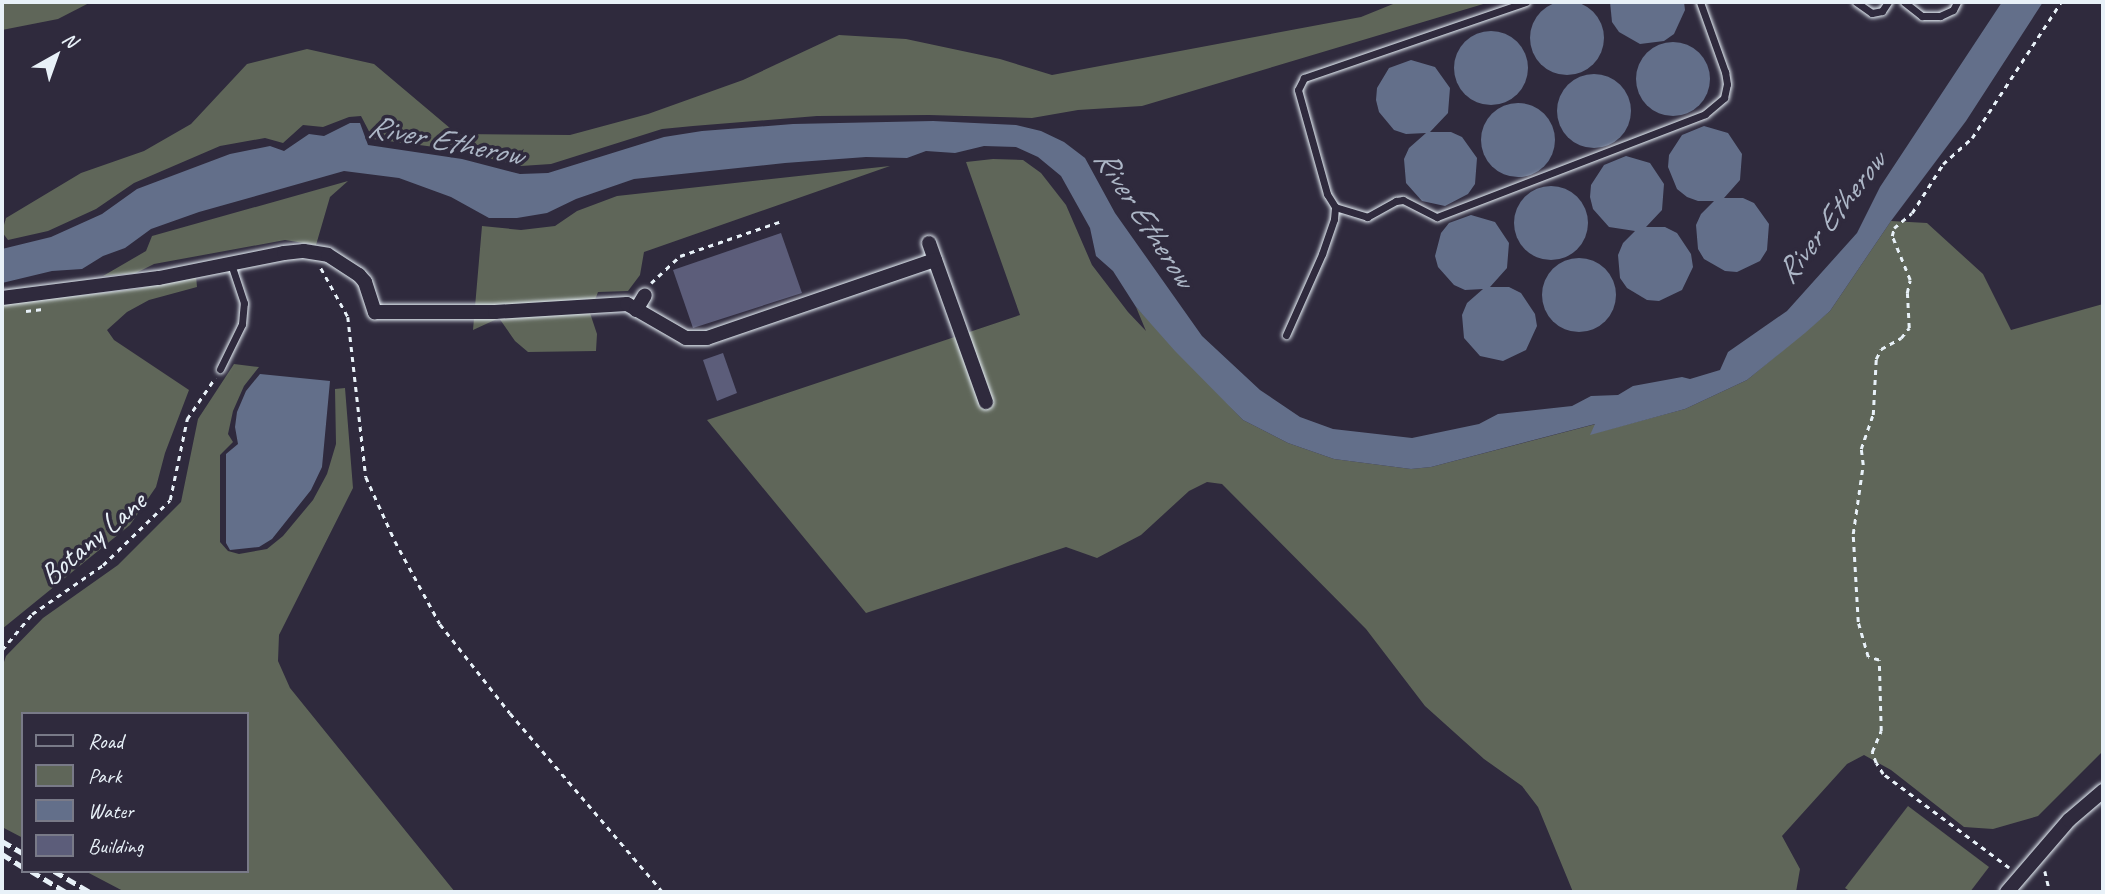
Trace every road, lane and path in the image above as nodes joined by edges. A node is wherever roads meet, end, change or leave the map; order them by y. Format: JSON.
{"nodes":[{"id":1,"x":1526,"y":2,"type":"edge"},
{"id":2,"x":1700,"y":2,"type":"edge"},
{"id":3,"x":1856,"y":2,"type":"edge"},
{"id":4,"x":1888,"y":2,"type":"edge"},
{"id":5,"x":1904,"y":2,"type":"edge"},
{"id":6,"x":1958,"y":2,"type":"edge"},
{"id":7,"x":2061,"y":2,"type":"edge"},
{"id":8,"x":1335,"y":207,"type":"junction"},
{"id":9,"x":779,"y":222,"type":"dead end"},
{"id":10,"x":929,"y":243,"type":"dead end"},
{"id":11,"x":304,"y":251,"type":"junction"},
{"id":12,"x":935,"y":260,"type":"junction"},
{"id":13,"x":231,"y":263,"type":"junction"},
{"id":14,"x":645,"y":295,"type":"joint"},
{"id":15,"x":2,"y":298,"type":"edge"},
{"id":16,"x":636,"y":310,"type":"junction"},
{"id":17,"x":1286,"y":335,"type":"dead end"},
{"id":18,"x":220,"y":369,"type":"joint"},
{"id":19,"x":986,"y":402,"type":"dead end"},
{"id":20,"x":2,"y":650,"type":"edge"},
{"id":21,"x":2103,"y":791,"type":"edge"},
{"id":22,"x":2041,"y":854,"type":"junction"},
{"id":23,"x":2020,"y":877,"type":"junction"},
{"id":24,"x":663,"y":892,"type":"edge"},
{"id":25,"x":2007,"y":892,"type":"edge"},
{"id":26,"x":2050,"y":892,"type":"edge"}],
"edges":[{"from":1,"to":8,"type":"lane"},
{"from":2,"to":8,"type":"lane"},
{"from":3,"to":4,"type":"lane"},
{"from":5,"to":6,"type":"lane"},
{"from":7,"to":23,"type":"path"},
{"from":8,"to":17,"type":"lane"},
{"from":9,"to":14,"type":"path"},
{"from":10,"to":12,"type":"street"},
{"from":11,"to":13,"type":"street"},
{"from":11,"to":16,"type":"street"},
{"from":11,"to":24,"type":"path"},
{"from":12,"to":16,"type":"street"},
{"from":12,"to":19,"type":"street"},
{"from":13,"to":15,"type":"street"},
{"from":13,"to":18,"type":"lane"},
{"from":14,"to":16,"type":"street"},
{"from":18,"to":20,"type":"path","name":"Botany Lane"},
{"from":21,"to":22,"type":"street"},
{"from":22,"to":23,"type":"street"},
{"from":22,"to":26,"type":"path"},
{"from":23,"to":25,"type":"street"}]}
